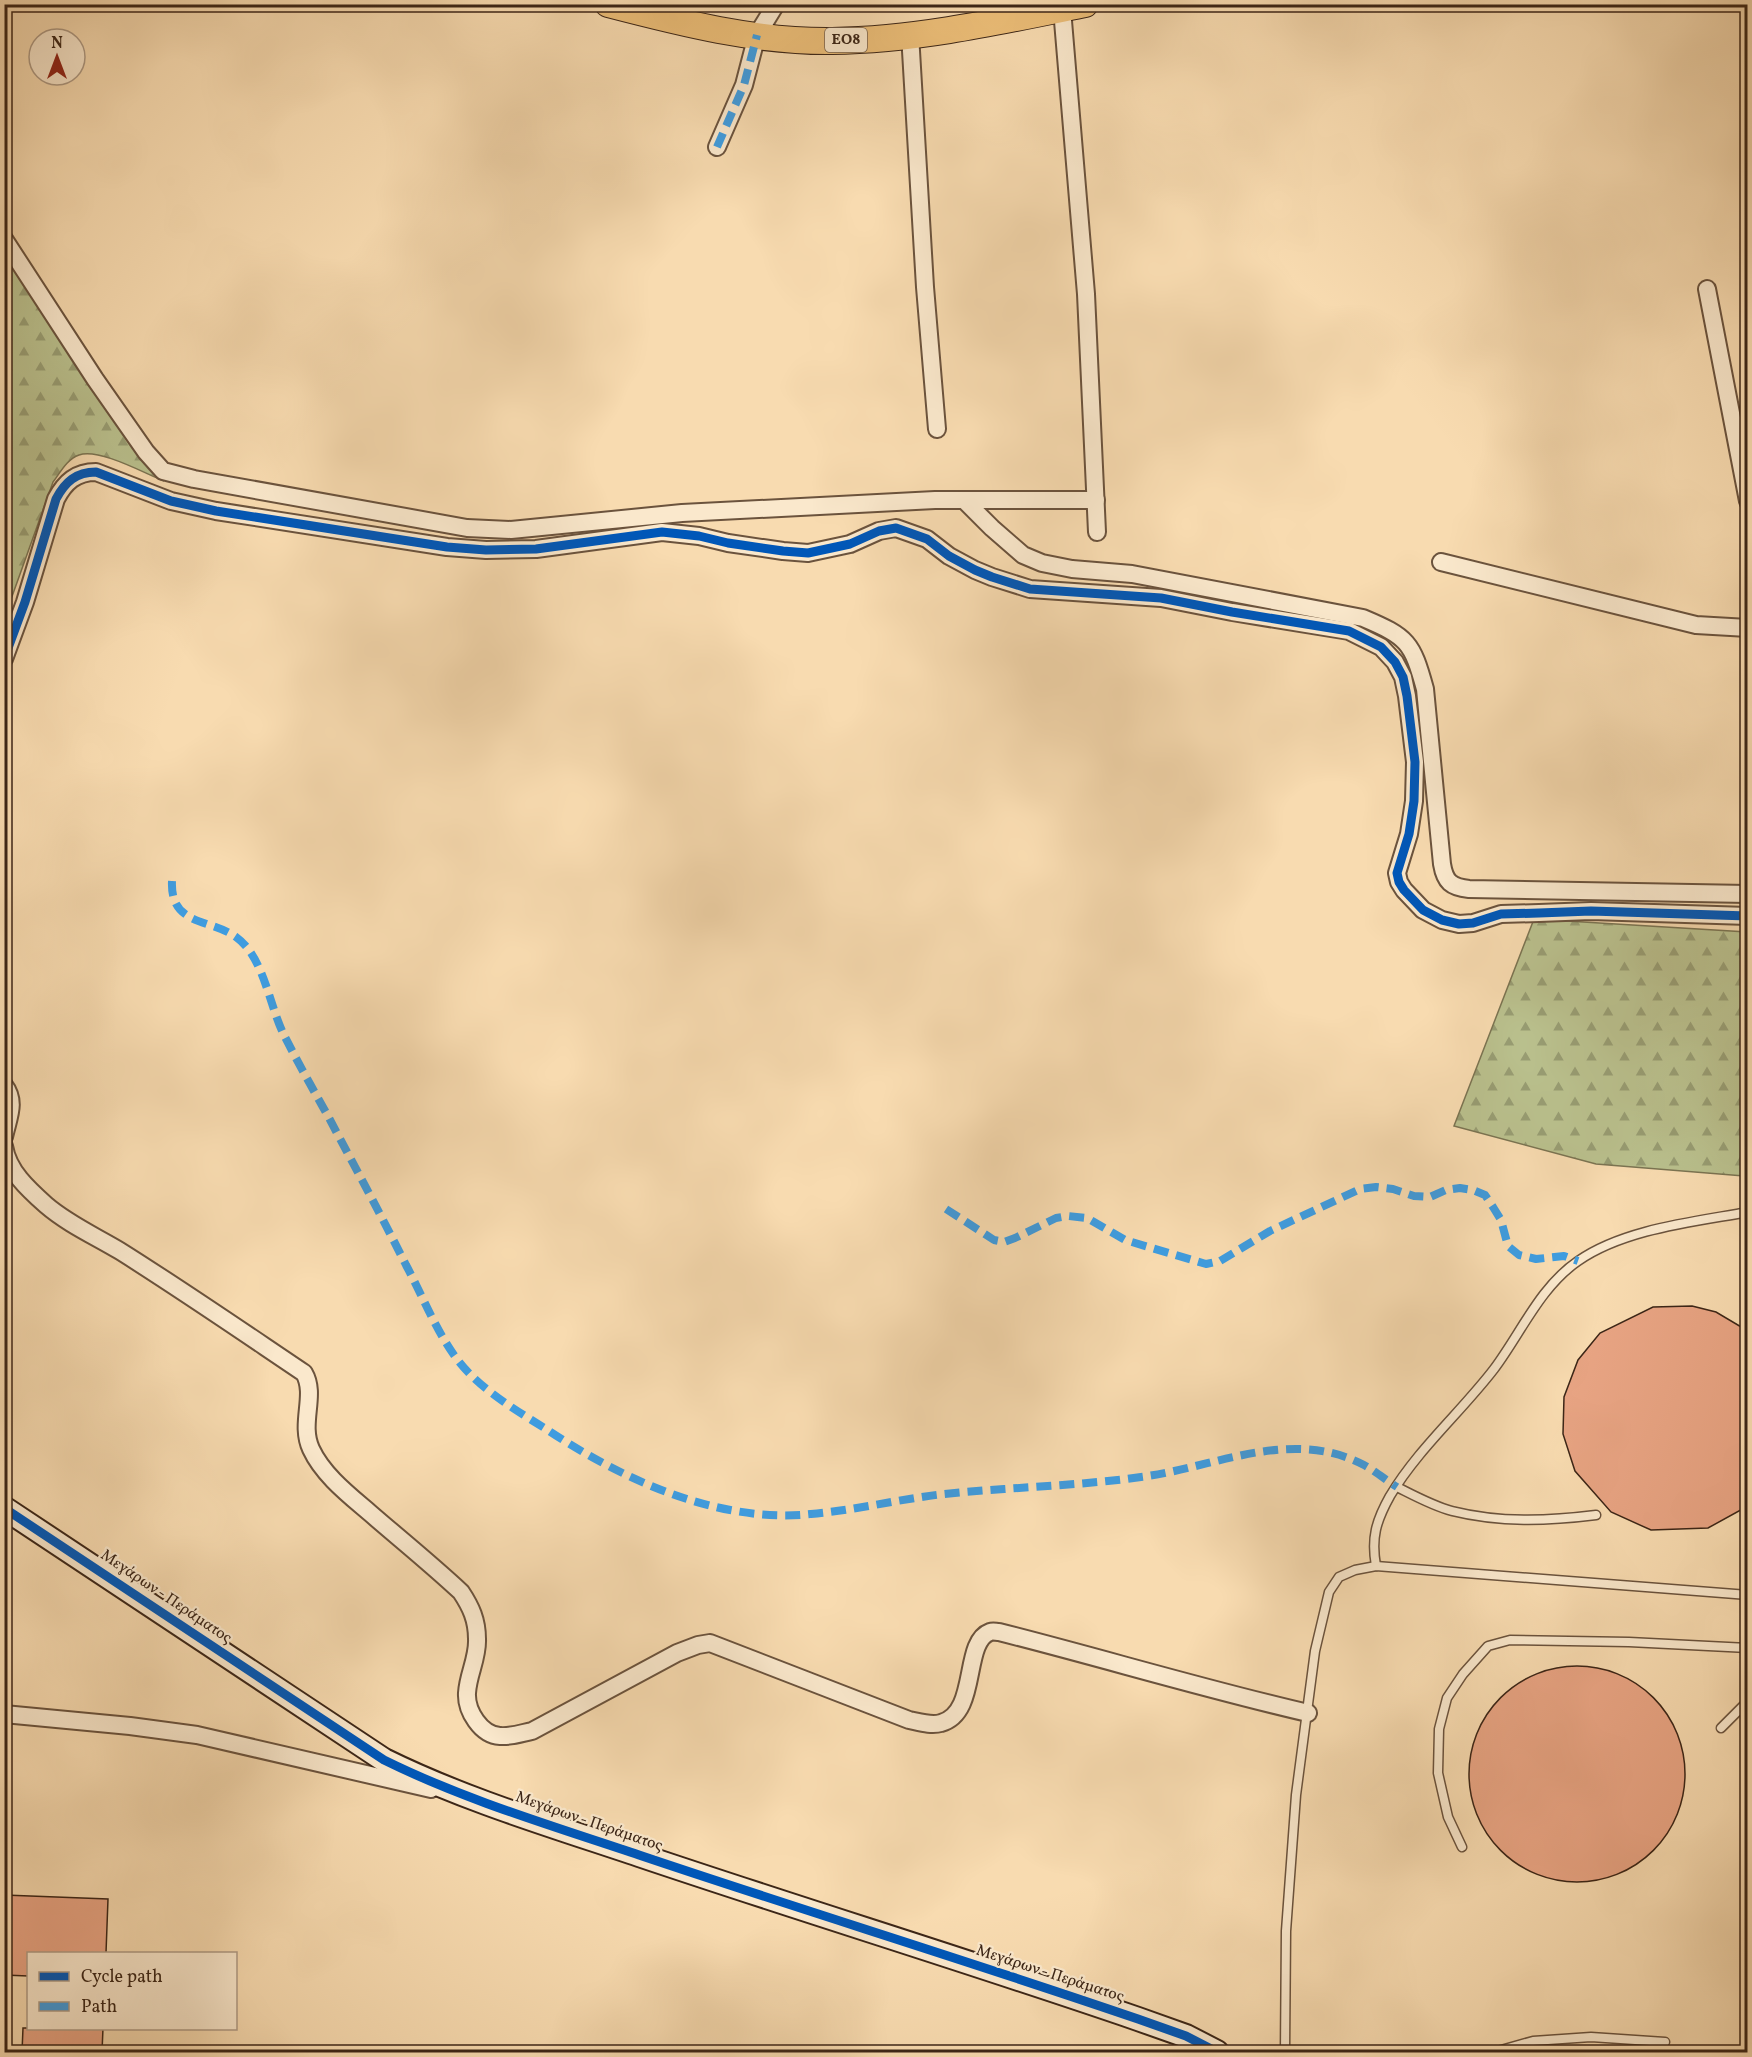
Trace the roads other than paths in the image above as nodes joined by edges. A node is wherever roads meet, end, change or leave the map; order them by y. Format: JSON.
{"nodes":[{"id":1,"x":608,"y":4,"type":"edge"},
{"id":2,"x":776,"y":4,"type":"edge"},
{"id":3,"x":1073,"y":7,"type":"edge"},
{"id":4,"x":910,"y":34,"type":"junction"},
{"id":5,"x":757,"y":35,"type":"junction"},
{"id":6,"x":717,"y":147,"type":"dead end"},
{"id":7,"x":4,"y":239,"type":"edge"},
{"id":8,"x":1707,"y":289,"type":"dead end"},
{"id":9,"x":937,"y":429,"type":"dead end"},
{"id":10,"x":964,"y":500,"type":"junction"},
{"id":11,"x":1096,"y":500,"type":"junction"},
{"id":12,"x":1748,"y":501,"type":"edge"},
{"id":13,"x":1097,"y":532,"type":"dead end"},
{"id":14,"x":1441,"y":562,"type":"dead end"},
{"id":15,"x":1748,"y":628,"type":"edge"},
{"id":16,"x":4,"y":658,"type":"edge"},
{"id":17,"x":1748,"y":894,"type":"edge"},
{"id":18,"x":1748,"y":916,"type":"edge"},
{"id":19,"x":4,"y":1085,"type":"edge"},
{"id":20,"x":4,"y":1137,"type":"edge"},
{"id":21,"x":4,"y":1146,"type":"edge"},
{"id":22,"x":1748,"y":1212,"type":"edge"},
{"id":23,"x":1397,"y":1487,"type":"junction"},
{"id":24,"x":4,"y":1508,"type":"edge"},
{"id":25,"x":1596,"y":1515,"type":"dead end"},
{"id":26,"x":1376,"y":1566,"type":"junction"},
{"id":27,"x":1748,"y":1594,"type":"edge"},
{"id":28,"x":1748,"y":1648,"type":"edge"},
{"id":29,"x":1748,"y":1701,"type":"edge"},
{"id":30,"x":1308,"y":1713,"type":"junction"},
{"id":31,"x":4,"y":1714,"type":"edge"},
{"id":32,"x":1721,"y":1728,"type":"dead end"},
{"id":33,"x":481,"y":1800,"type":"junction"},
{"id":34,"x":1462,"y":1846,"type":"dead end"},
{"id":35,"x":1665,"y":2042,"type":"dead end"},
{"id":36,"x":1217,"y":2052,"type":"edge"},
{"id":37,"x":1285,"y":2052,"type":"edge"},
{"id":38,"x":1494,"y":2052,"type":"edge"}],
"edges":[{"from":1,"to":5,"type":"main road","number":"ΕΟ8"},
{"from":2,"to":5,"type":"street"},
{"from":3,"to":4,"type":"main road","number":"ΕΟ8"},
{"from":3,"to":11,"type":"street"},
{"from":4,"to":5,"type":"main road","number":"ΕΟ8"},
{"from":4,"to":9,"type":"street"},
{"from":5,"to":6,"type":"street"},
{"from":7,"to":10,"type":"street"},
{"from":8,"to":12,"type":"street"},
{"from":10,"to":11,"type":"street"},
{"from":10,"to":17,"type":"street"},
{"from":11,"to":13,"type":"street"},
{"from":14,"to":15,"type":"street"},
{"from":16,"to":18,"type":"street"},
{"from":19,"to":20,"type":"street"},
{"from":21,"to":30,"type":"street"},
{"from":22,"to":23,"type":"lane"},
{"from":23,"to":25,"type":"lane"},
{"from":23,"to":26,"type":"lane"},
{"from":24,"to":33,"type":"main road","name":"Μεγάρων - Περάματος"},
{"from":26,"to":27,"type":"lane"},
{"from":26,"to":30,"type":"lane"},
{"from":28,"to":34,"type":"lane"},
{"from":29,"to":32,"type":"lane"},
{"from":30,"to":37,"type":"lane"},
{"from":31,"to":33,"type":"street"},
{"from":33,"to":36,"type":"main road","name":"Μεγάρων - Περάματος"},
{"from":35,"to":38,"type":"lane"}]}
